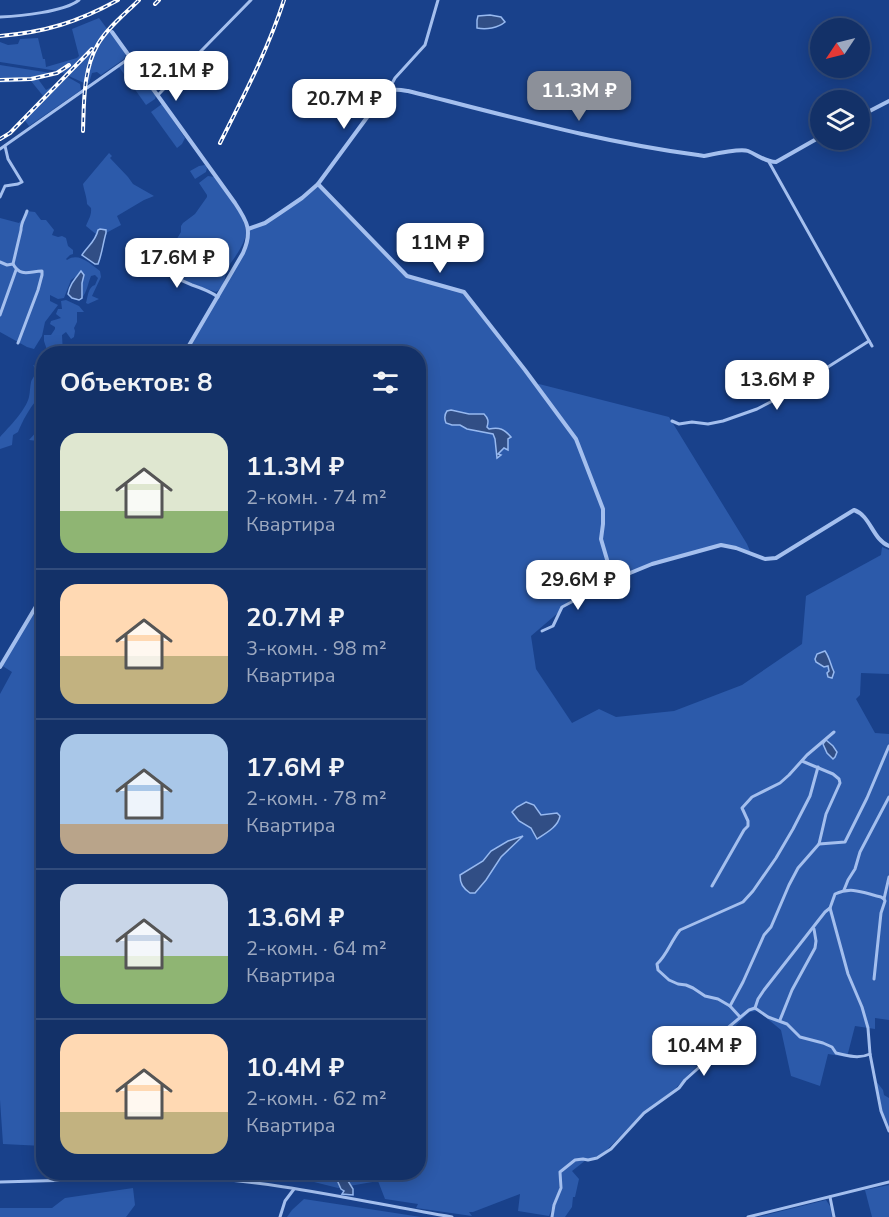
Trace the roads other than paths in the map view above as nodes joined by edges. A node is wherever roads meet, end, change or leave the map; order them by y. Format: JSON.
{"nodes":[{"id":1,"x":79,"y":0,"type":"edge"},
{"id":2,"x":251,"y":0,"type":"edge"},
{"id":3,"x":438,"y":0,"type":"edge"},
{"id":4,"x":0,"y":17,"type":"edge"},
{"id":5,"x":112,"y":32,"type":"dead end"},
{"id":6,"x":131,"y":57,"type":"junction"},
{"id":7,"x":388,"y":91,"type":"junction"},
{"id":8,"x":158,"y":95,"type":"junction"},
{"id":9,"x":889,"y":101,"type":"edge"},
{"id":10,"x":870,"y":111,"type":"edge"},
{"id":11,"x":810,"y":143,"type":"edge"},
{"id":12,"x":5,"y":146,"type":"junction"},
{"id":13,"x":0,"y":149,"type":"edge"},
{"id":14,"x":769,"y":162,"type":"junction"},
{"id":15,"x":318,"y":184,"type":"junction"},
{"id":16,"x":0,"y":198,"type":"edge"},
{"id":17,"x":27,"y":212,"type":"dead end"},
{"id":18,"x":248,"y":229,"type":"junction"},
{"id":19,"x":150,"y":261,"type":"dead end"},
{"id":20,"x":0,"y":262,"type":"edge"},
{"id":21,"x":13,"y":264,"type":"junction"},
{"id":22,"x":16,"y":270,"type":"junction"},
{"id":23,"x":218,"y":297,"type":"junction"},
{"id":24,"x":0,"y":315,"type":"edge"},
{"id":25,"x":18,"y":343,"type":"dead end"},
{"id":26,"x":189,"y":346,"type":"edge"},
{"id":27,"x":672,"y":421,"type":"dead end"},
{"id":28,"x":889,"y":546,"type":"edge"},
{"id":29,"x":613,"y":580,"type":"junction"},
{"id":30,"x":36,"y":606,"type":"edge"},
{"id":31,"x":542,"y":631,"type":"dead end"},
{"id":32,"x":0,"y":667,"type":"edge"},
{"id":33,"x":834,"y":732,"type":"dead end"},
{"id":34,"x":889,"y":746,"type":"edge"},
{"id":35,"x":802,"y":761,"type":"junction"},
{"id":36,"x":818,"y":767,"type":"junction"},
{"id":37,"x":889,"y":797,"type":"edge"},
{"id":38,"x":819,"y":844,"type":"junction"},
{"id":39,"x":889,"y":877,"type":"edge"},
{"id":40,"x":712,"y":886,"type":"dead end"},
{"id":41,"x":844,"y":890,"type":"junction"},
{"id":42,"x":884,"y":900,"type":"junction"},
{"id":43,"x":830,"y":908,"type":"junction"},
{"id":44,"x":813,"y":928,"type":"junction"},
{"id":45,"x":874,"y":979,"type":"dead end"},
{"id":46,"x":730,"y":1006,"type":"junction"},
{"id":47,"x":755,"y":1008,"type":"junction"},
{"id":48,"x":740,"y":1017,"type":"junction"},
{"id":49,"x":780,"y":1020,"type":"junction"},
{"id":50,"x":870,"y":1054,"type":"junction"},
{"id":51,"x":889,"y":1131,"type":"edge"},
{"id":52,"x":73,"y":1180,"type":"edge"},
{"id":53,"x":230,"y":1180,"type":"edge"},
{"id":54,"x":0,"y":1182,"type":"edge"},
{"id":55,"x":889,"y":1182,"type":"edge"},
{"id":56,"x":294,"y":1189,"type":"junction"},
{"id":57,"x":830,"y":1197,"type":"junction"},
{"id":58,"x":280,"y":1217,"type":"edge"},
{"id":59,"x":452,"y":1217,"type":"edge"},
{"id":60,"x":552,"y":1217,"type":"edge"},
{"id":61,"x":748,"y":1217,"type":"edge"},
{"id":62,"x":834,"y":1217,"type":"edge"}],
"edges":[{"from":1,"to":4,"type":"street"},
{"from":2,"to":8,"type":"street"},
{"from":3,"to":7,"type":"street"},
{"from":5,"to":6,"type":"street"},
{"from":6,"to":8,"type":"street"},
{"from":6,"to":12,"type":"street"},
{"from":7,"to":14,"type":"street"},
{"from":7,"to":15,"type":"street"},
{"from":8,"to":18,"type":"street"},
{"from":9,"to":10,"type":"street"},
{"from":11,"to":14,"type":"street"},
{"from":12,"to":13,"type":"street"},
{"from":12,"to":16,"type":"street"},
{"from":14,"to":27,"type":"street"},
{"from":15,"to":18,"type":"street"},
{"from":15,"to":29,"type":"street"},
{"from":17,"to":21,"type":"street"},
{"from":18,"to":23,"type":"street"},
{"from":19,"to":23,"type":"street"},
{"from":20,"to":21,"type":"street"},
{"from":21,"to":22,"type":"street"},
{"from":22,"to":24,"type":"street"},
{"from":22,"to":25,"type":"street"},
{"from":23,"to":26,"type":"street"},
{"from":28,"to":29,"type":"street"},
{"from":29,"to":31,"type":"street"},
{"from":30,"to":32,"type":"street"},
{"from":33,"to":35,"type":"street"},
{"from":34,"to":38,"type":"street"},
{"from":35,"to":36,"type":"street"},
{"from":35,"to":40,"type":"street"},
{"from":36,"to":38,"type":"street"},
{"from":36,"to":46,"type":"street"},
{"from":37,"to":41,"type":"street"},
{"from":38,"to":46,"type":"street"},
{"from":39,"to":42,"type":"street"},
{"from":41,"to":42,"type":"street"},
{"from":41,"to":43,"type":"street"},
{"from":42,"to":45,"type":"street"},
{"from":43,"to":44,"type":"street"},
{"from":43,"to":50,"type":"street"},
{"from":44,"to":47,"type":"street"},
{"from":44,"to":49,"type":"street"},
{"from":46,"to":48,"type":"street"},
{"from":47,"to":48,"type":"street"},
{"from":47,"to":49,"type":"street"},
{"from":48,"to":60,"type":"street"},
{"from":49,"to":50,"type":"street"},
{"from":50,"to":51,"type":"street"},
{"from":52,"to":54,"type":"street"},
{"from":53,"to":56,"type":"street"},
{"from":55,"to":57,"type":"street"},
{"from":56,"to":58,"type":"street"},
{"from":56,"to":59,"type":"street"},
{"from":57,"to":61,"type":"street"},
{"from":57,"to":62,"type":"street"}]}
